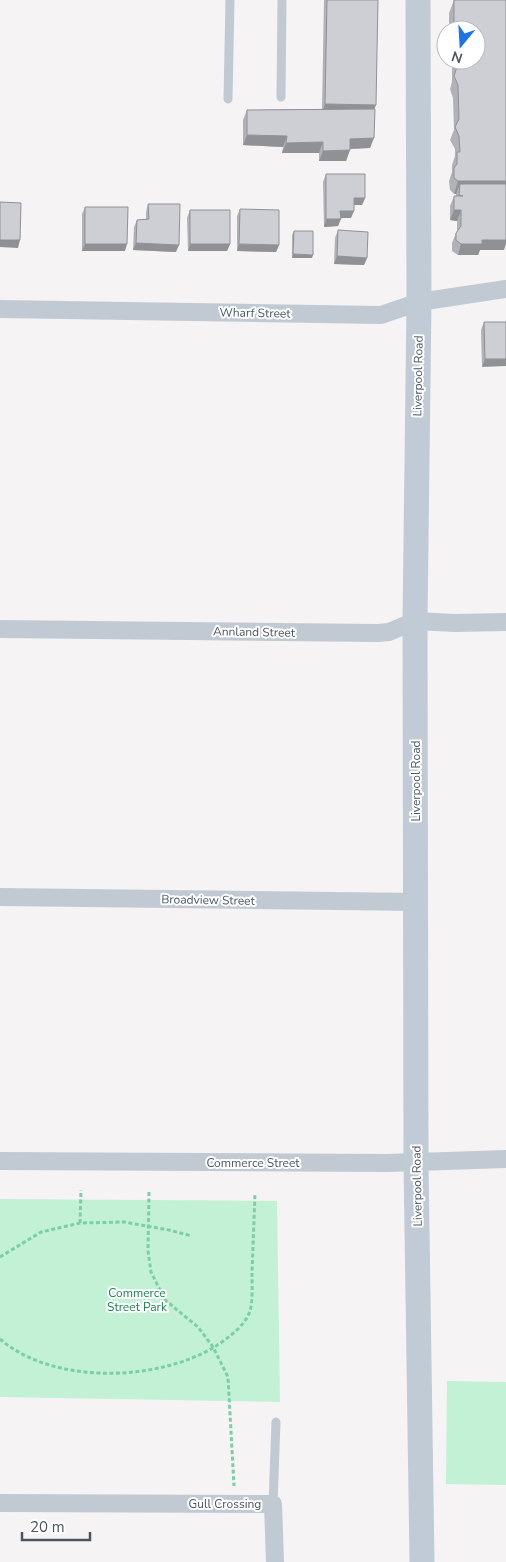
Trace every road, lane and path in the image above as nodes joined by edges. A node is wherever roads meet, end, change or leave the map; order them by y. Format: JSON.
{"nodes":[{"id":1,"x":230,"y":0,"type":"edge"},
{"id":2,"x":282,"y":0,"type":"edge"},
{"id":3,"x":418,"y":0,"type":"edge"},
{"id":4,"x":281,"y":97,"type":"dead end"},
{"id":5,"x":228,"y":99,"type":"dead end"},
{"id":6,"x":506,"y":289,"type":"edge"},
{"id":7,"x":419,"y":302,"type":"junction"},
{"id":8,"x":0,"y":309,"type":"edge"},
{"id":9,"x":415,"y":621,"type":"junction"},
{"id":10,"x":506,"y":622,"type":"edge"},
{"id":11,"x":0,"y":629,"type":"edge"},
{"id":12,"x":0,"y":897,"type":"edge"},
{"id":13,"x":417,"y":902,"type":"junction"},
{"id":14,"x":506,"y":1159,"type":"edge"},
{"id":15,"x":0,"y":1161,"type":"edge"},
{"id":16,"x":416,"y":1163,"type":"junction"},
{"id":17,"x":80,"y":1190,"type":"dead end"},
{"id":18,"x":149,"y":1192,"type":"dead end"},
{"id":19,"x":255,"y":1193,"type":"dead end"},
{"id":20,"x":80,"y":1223,"type":"junction"},
{"id":21,"x":147,"y":1226,"type":"junction"},
{"id":22,"x":192,"y":1236,"type":"dead end"},
{"id":23,"x":0,"y":1257,"type":"edge"},
{"id":24,"x":0,"y":1339,"type":"edge"},
{"id":25,"x":214,"y":1347,"type":"junction"},
{"id":26,"x":276,"y":1422,"type":"dead end"},
{"id":27,"x":240,"y":1489,"type":"dead end"},
{"id":28,"x":0,"y":1503,"type":"edge"},
{"id":29,"x":273,"y":1504,"type":"junction"},
{"id":30,"x":275,"y":1562,"type":"edge"},
{"id":31,"x":422,"y":1562,"type":"edge"}],
"edges":[{"from":1,"to":5,"type":"lane"},
{"from":2,"to":4,"type":"lane"},
{"from":3,"to":7,"type":"street","name":"Liverpool Road"},
{"from":6,"to":7,"type":"street","name":"Wharf Street"},
{"from":7,"to":8,"type":"street","name":"Wharf Street"},
{"from":7,"to":9,"type":"street","name":"Liverpool Road"},
{"from":9,"to":10,"type":"street","name":"Annland Street"},
{"from":9,"to":11,"type":"street","name":"Annland Street"},
{"from":9,"to":13,"type":"street","name":"Liverpool Road"},
{"from":12,"to":13,"type":"street","name":"Broadview Street"},
{"from":13,"to":16,"type":"street","name":"Liverpool Road"},
{"from":14,"to":16,"type":"street","name":"Commerce Street"},
{"from":15,"to":16,"type":"street","name":"Commerce Street"},
{"from":16,"to":31,"type":"street","name":"Liverpool Road"},
{"from":17,"to":20,"type":"path"},
{"from":18,"to":21,"type":"path"},
{"from":19,"to":25,"type":"path"},
{"from":20,"to":21,"type":"path"},
{"from":20,"to":23,"type":"path"},
{"from":21,"to":22,"type":"path"},
{"from":21,"to":25,"type":"path"},
{"from":24,"to":25,"type":"path"},
{"from":25,"to":27,"type":"path"},
{"from":26,"to":29,"type":"lane"},
{"from":28,"to":29,"type":"street","name":"Gull Crossing"},
{"from":29,"to":30,"type":"street","name":"Gull Crossing"}]}
